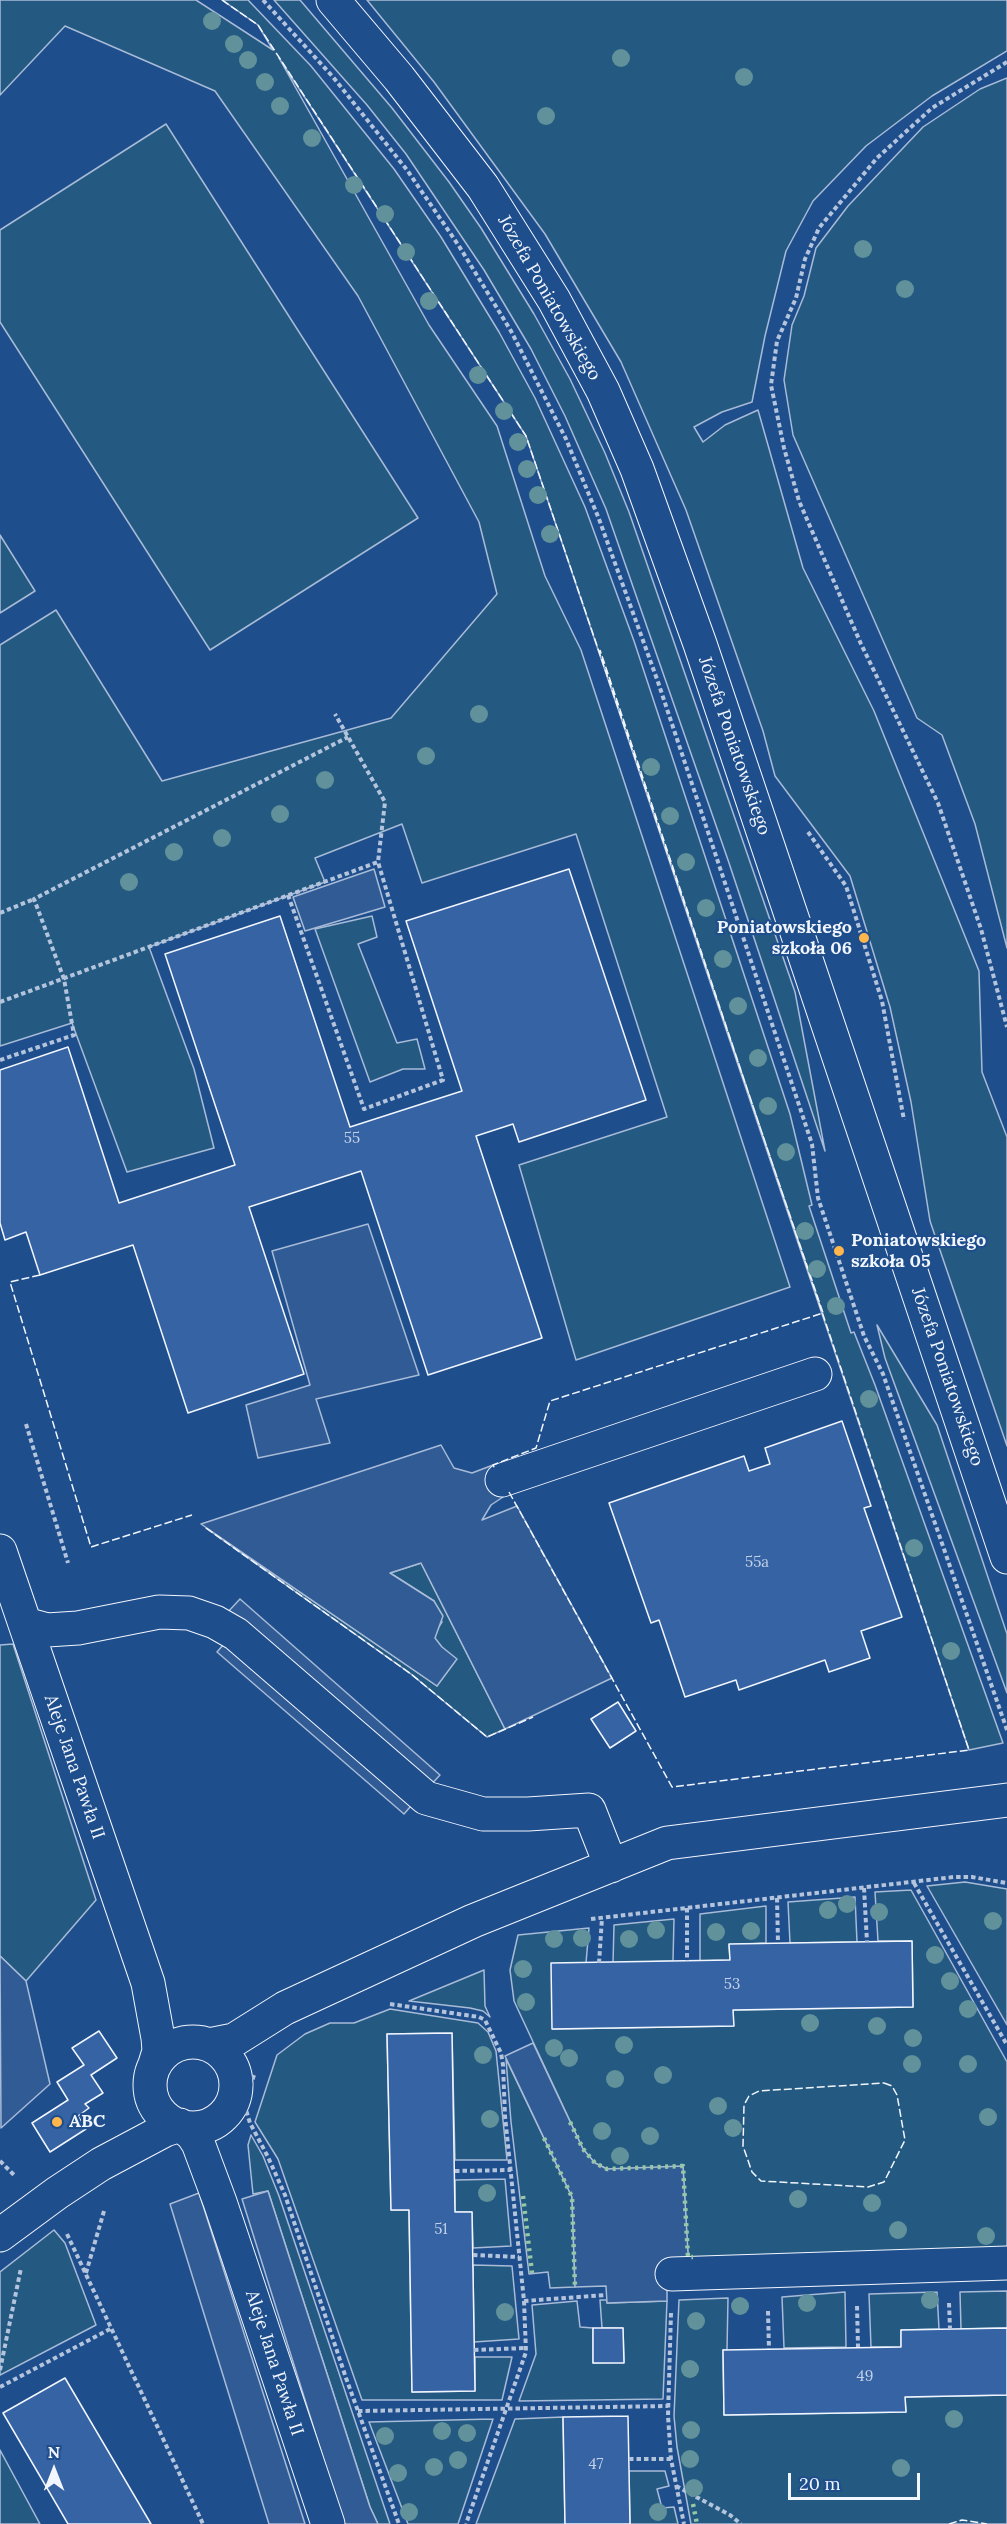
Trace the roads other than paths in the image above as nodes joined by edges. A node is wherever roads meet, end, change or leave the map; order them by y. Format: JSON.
{"nodes":[{"id":1,"x":333,"y":0,"type":"edge"},
{"id":2,"x":815,"y":1374,"type":"dead end"},
{"id":3,"x":502,"y":1480,"type":"dead end"},
{"id":4,"x":0,"y":1551,"type":"edge"},
{"id":5,"x":1007,"y":1557,"type":"edge"},
{"id":6,"x":25,"y":1624,"type":"junction"},
{"id":7,"x":1007,"y":1800,"type":"edge"},
{"id":8,"x":611,"y":1866,"type":"junction"},
{"id":9,"x":148,"y":1983,"type":"junction"},
{"id":10,"x":280,"y":2011,"type":"junction"},
{"id":11,"x":201,"y":2044,"type":"junction"},
{"id":12,"x":152,"y":2078,"type":"junction"},
{"id":13,"x":239,"y":2090,"type":"junction"},
{"id":14,"x":180,"y":2125,"type":"junction"},
{"id":15,"x":101,"y":2164,"type":"junction"},
{"id":16,"x":220,"y":2202,"type":"junction"},
{"id":17,"x":0,"y":2235,"type":"edge"},
{"id":18,"x":1007,"y":2263,"type":"edge"},
{"id":19,"x":671,"y":2288,"type":"road end"},
{"id":20,"x":328,"y":2524,"type":"edge"}],
"edges":[{"from":1,"to":5,"type":"street","name":"Józefa Poniatowskiego"},
{"from":2,"to":3,"type":"street"},
{"from":4,"to":6,"type":"street","name":"Aleje Jana Pawła II"},
{"from":6,"to":8,"type":"street"},
{"from":6,"to":9,"type":"street","name":"Aleje Jana Pawła II"},
{"from":7,"to":8,"type":"street"},
{"from":8,"to":10,"type":"street"},
{"from":9,"to":11,"type":"street","name":"Aleje Jana Pawła II"},
{"from":9,"to":12,"type":"street","name":"Aleje Jana Pawła II"},
{"from":10,"to":11,"type":"street"},
{"from":10,"to":13,"type":"street","name":"Aleje Jana Pawła II"},
{"from":11,"to":12,"type":"street"},
{"from":11,"to":13,"type":"street","name":"Aleje Jana Pawła II"},
{"from":12,"to":14,"type":"street","name":"Aleje Jana Pawła II"},
{"from":12,"to":15,"type":"street","name":"Aleje Jana Pawła II"},
{"from":13,"to":14,"type":"street","name":"Aleje Jana Pawła II"},
{"from":13,"to":16,"type":"street","name":"Aleje Jana Pawła II"},
{"from":14,"to":15,"type":"street","name":"Aleje Jana Pawła II"},
{"from":14,"to":16,"type":"street","name":"Aleje Jana Pawła II"},
{"from":15,"to":17,"type":"street","name":"Aleje Jana Pawła II"},
{"from":16,"to":20,"type":"street","name":"Aleje Jana Pawła II"},
{"from":18,"to":19,"type":"street"}]}
